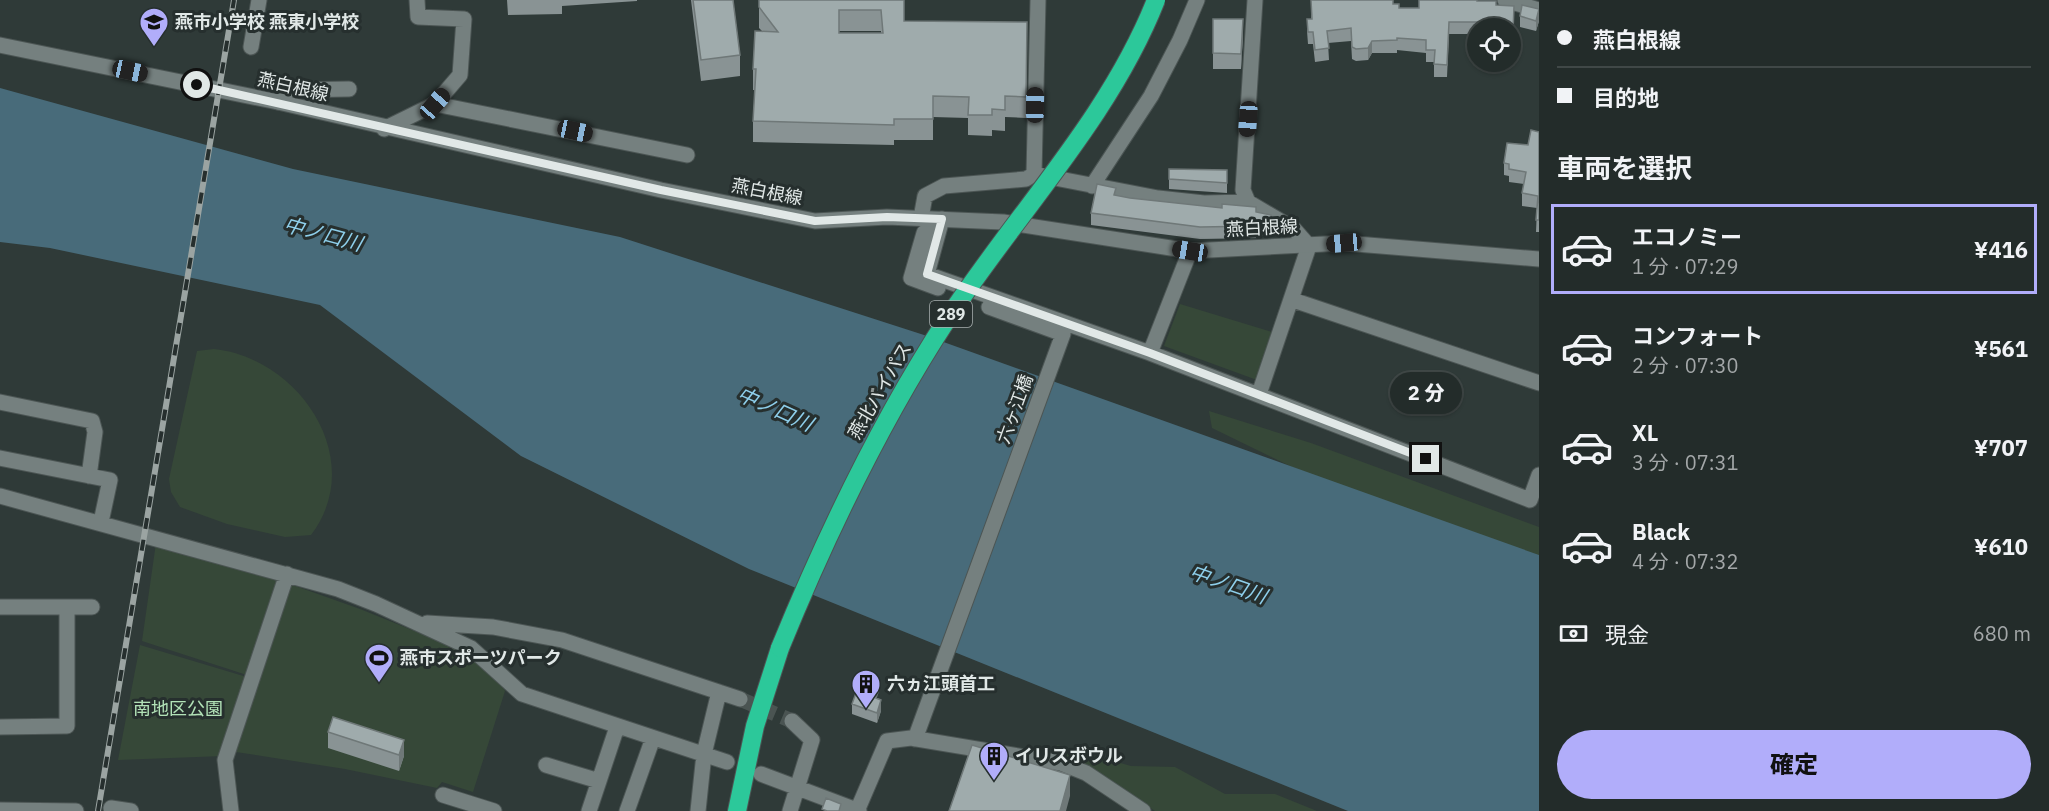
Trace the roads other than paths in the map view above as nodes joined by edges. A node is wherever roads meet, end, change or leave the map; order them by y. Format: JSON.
{"nodes":[{"id":1,"x":259,"y":0,"type":"edge"},
{"id":2,"x":417,"y":0,"type":"edge"},
{"id":3,"x":1038,"y":0,"type":"edge"},
{"id":4,"x":1156,"y":0,"type":"edge"},
{"id":5,"x":1197,"y":0,"type":"edge"},
{"id":6,"x":1255,"y":0,"type":"edge"},
{"id":7,"x":1505,"y":0,"type":"edge"},
{"id":8,"x":1539,"y":10,"type":"edge"},
{"id":9,"x":0,"y":45,"type":"edge"},
{"id":10,"x":251,"y":47,"type":"dead end"},
{"id":11,"x":350,"y":89,"type":"dead end"},
{"id":12,"x":278,"y":102,"type":"junction"},
{"id":13,"x":435,"y":104,"type":"junction"},
{"id":14,"x":384,"y":129,"type":"junction"},
{"id":15,"x":687,"y":155,"type":"dead end"},
{"id":16,"x":1034,"y":174,"type":"junction"},
{"id":17,"x":1092,"y":186,"type":"junction"},
{"id":18,"x":1248,"y":202,"type":"junction"},
{"id":19,"x":921,"y":218,"type":"junction"},
{"id":20,"x":940,"y":227,"type":"junction"},
{"id":21,"x":1309,"y":246,"type":"junction"},
{"id":22,"x":1190,"y":251,"type":"junction"},
{"id":23,"x":1534,"y":256,"type":"edge"},
{"id":24,"x":1293,"y":300,"type":"junction"},
{"id":25,"x":1150,"y":353,"type":"junction"},
{"id":26,"x":1539,"y":383,"type":"edge"},
{"id":27,"x":1259,"y":394,"type":"junction"},
{"id":28,"x":0,"y":402,"type":"edge"},
{"id":29,"x":0,"y":458,"type":"edge"},
{"id":30,"x":89,"y":476,"type":"junction"},
{"id":31,"x":1539,"y":476,"type":"edge"},
{"id":32,"x":0,"y":496,"type":"edge"},
{"id":33,"x":1534,"y":502,"type":"edge"},
{"id":34,"x":101,"y":522,"type":"junction"},
{"id":35,"x":287,"y":574,"type":"junction"},
{"id":36,"x":0,"y":607,"type":"edge"},
{"id":37,"x":67,"y":607,"type":"junction"},
{"id":38,"x":92,"y":607,"type":"dead end"},
{"id":39,"x":418,"y":623,"type":"junction"},
{"id":40,"x":719,"y":692,"type":"junction"},
{"id":41,"x":740,"y":699,"type":"tunnel mouth"},
{"id":42,"x":792,"y":721,"type":"tunnel mouth"},
{"id":43,"x":0,"y":727,"type":"edge"},
{"id":44,"x":617,"y":727,"type":"junction"},
{"id":45,"x":652,"y":738,"type":"junction"},
{"id":46,"x":915,"y":739,"type":"junction"},
{"id":47,"x":704,"y":754,"type":"junction"},
{"id":48,"x":727,"y":762,"type":"dead end"},
{"id":49,"x":546,"y":765,"type":"dead end"},
{"id":50,"x":761,"y":774,"type":"dead end"},
{"id":51,"x":599,"y":781,"type":"junction"},
{"id":52,"x":796,"y":787,"type":"junction"},
{"id":53,"x":442,"y":795,"type":"dead end"},
{"id":54,"x":111,"y":808,"type":"dead end"},
{"id":55,"x":0,"y":810,"type":"edge"},
{"id":56,"x":76,"y":811,"type":"edge"},
{"id":57,"x":131,"y":811,"type":"edge"},
{"id":58,"x":231,"y":811,"type":"edge"},
{"id":59,"x":494,"y":811,"type":"edge"},
{"id":60,"x":589,"y":811,"type":"edge"},
{"id":61,"x":627,"y":811,"type":"edge"},
{"id":62,"x":698,"y":811,"type":"edge"},
{"id":63,"x":736,"y":811,"type":"edge"},
{"id":64,"x":790,"y":811,"type":"edge"},
{"id":65,"x":858,"y":811,"type":"edge"},
{"id":66,"x":1143,"y":811,"type":"edge"}],
"edges":[{"from":1,"to":10,"type":"street"},
{"from":2,"to":13,"type":"street"},
{"from":3,"to":16,"type":"street"},
{"from":4,"to":63,"type":"highway","name":"燕北バイパス","number":"289","bridge":true},
{"from":5,"to":17,"type":"street"},
{"from":6,"to":18,"type":"street"},
{"from":7,"to":8,"type":"street"},
{"from":9,"to":12,"type":"street","name":"燕白根線"},
{"from":11,"to":12,"type":"street"},
{"from":12,"to":14,"type":"street","name":"燕白根線"},
{"from":13,"to":14,"type":"street"},
{"from":13,"to":15,"type":"street"},
{"from":14,"to":19,"type":"street","name":"燕白根線"},
{"from":16,"to":17,"type":"street"},
{"from":16,"to":19,"type":"street"},
{"from":17,"to":18,"type":"street"},
{"from":18,"to":21,"type":"street"},
{"from":19,"to":20,"type":"street","name":"燕白根線"},
{"from":20,"to":22,"type":"street","name":"燕白根線"},
{"from":20,"to":25,"type":"street"},
{"from":20,"to":46,"type":"street","name":"六ヶ江橋"},
{"from":21,"to":22,"type":"street","name":"燕白根線"},
{"from":21,"to":23,"type":"street","name":"燕白根線"},
{"from":21,"to":24,"type":"street"},
{"from":22,"to":25,"type":"street"},
{"from":24,"to":26,"type":"street"},
{"from":24,"to":27,"type":"street"},
{"from":25,"to":27,"type":"street"},
{"from":27,"to":33,"type":"street"},
{"from":28,"to":30,"type":"street"},
{"from":29,"to":30,"type":"street"},
{"from":30,"to":34,"type":"street"},
{"from":31,"to":33,"type":"street"},
{"from":32,"to":34,"type":"street"},
{"from":34,"to":35,"type":"street"},
{"from":35,"to":39,"type":"street"},
{"from":35,"to":58,"type":"street"},
{"from":36,"to":37,"type":"street"},
{"from":37,"to":38,"type":"street"},
{"from":37,"to":43,"type":"street"},
{"from":39,"to":40,"type":"street"},
{"from":39,"to":44,"type":"street"},
{"from":40,"to":41,"type":"street"},
{"from":40,"to":47,"type":"street"},
{"from":42,"to":52,"type":"street"},
{"from":44,"to":45,"type":"street"},
{"from":44,"to":51,"type":"street"},
{"from":45,"to":47,"type":"street"},
{"from":45,"to":61,"type":"street"},
{"from":46,"to":65,"type":"street"},
{"from":46,"to":66,"type":"street"},
{"from":47,"to":48,"type":"street"},
{"from":47,"to":62,"type":"street"},
{"from":49,"to":51,"type":"street"},
{"from":50,"to":52,"type":"street"},
{"from":51,"to":60,"type":"street"},
{"from":52,"to":64,"type":"street"},
{"from":52,"to":65,"type":"street"},
{"from":53,"to":59,"type":"street"},
{"from":54,"to":57,"type":"street"},
{"from":55,"to":56,"type":"street"}]}
